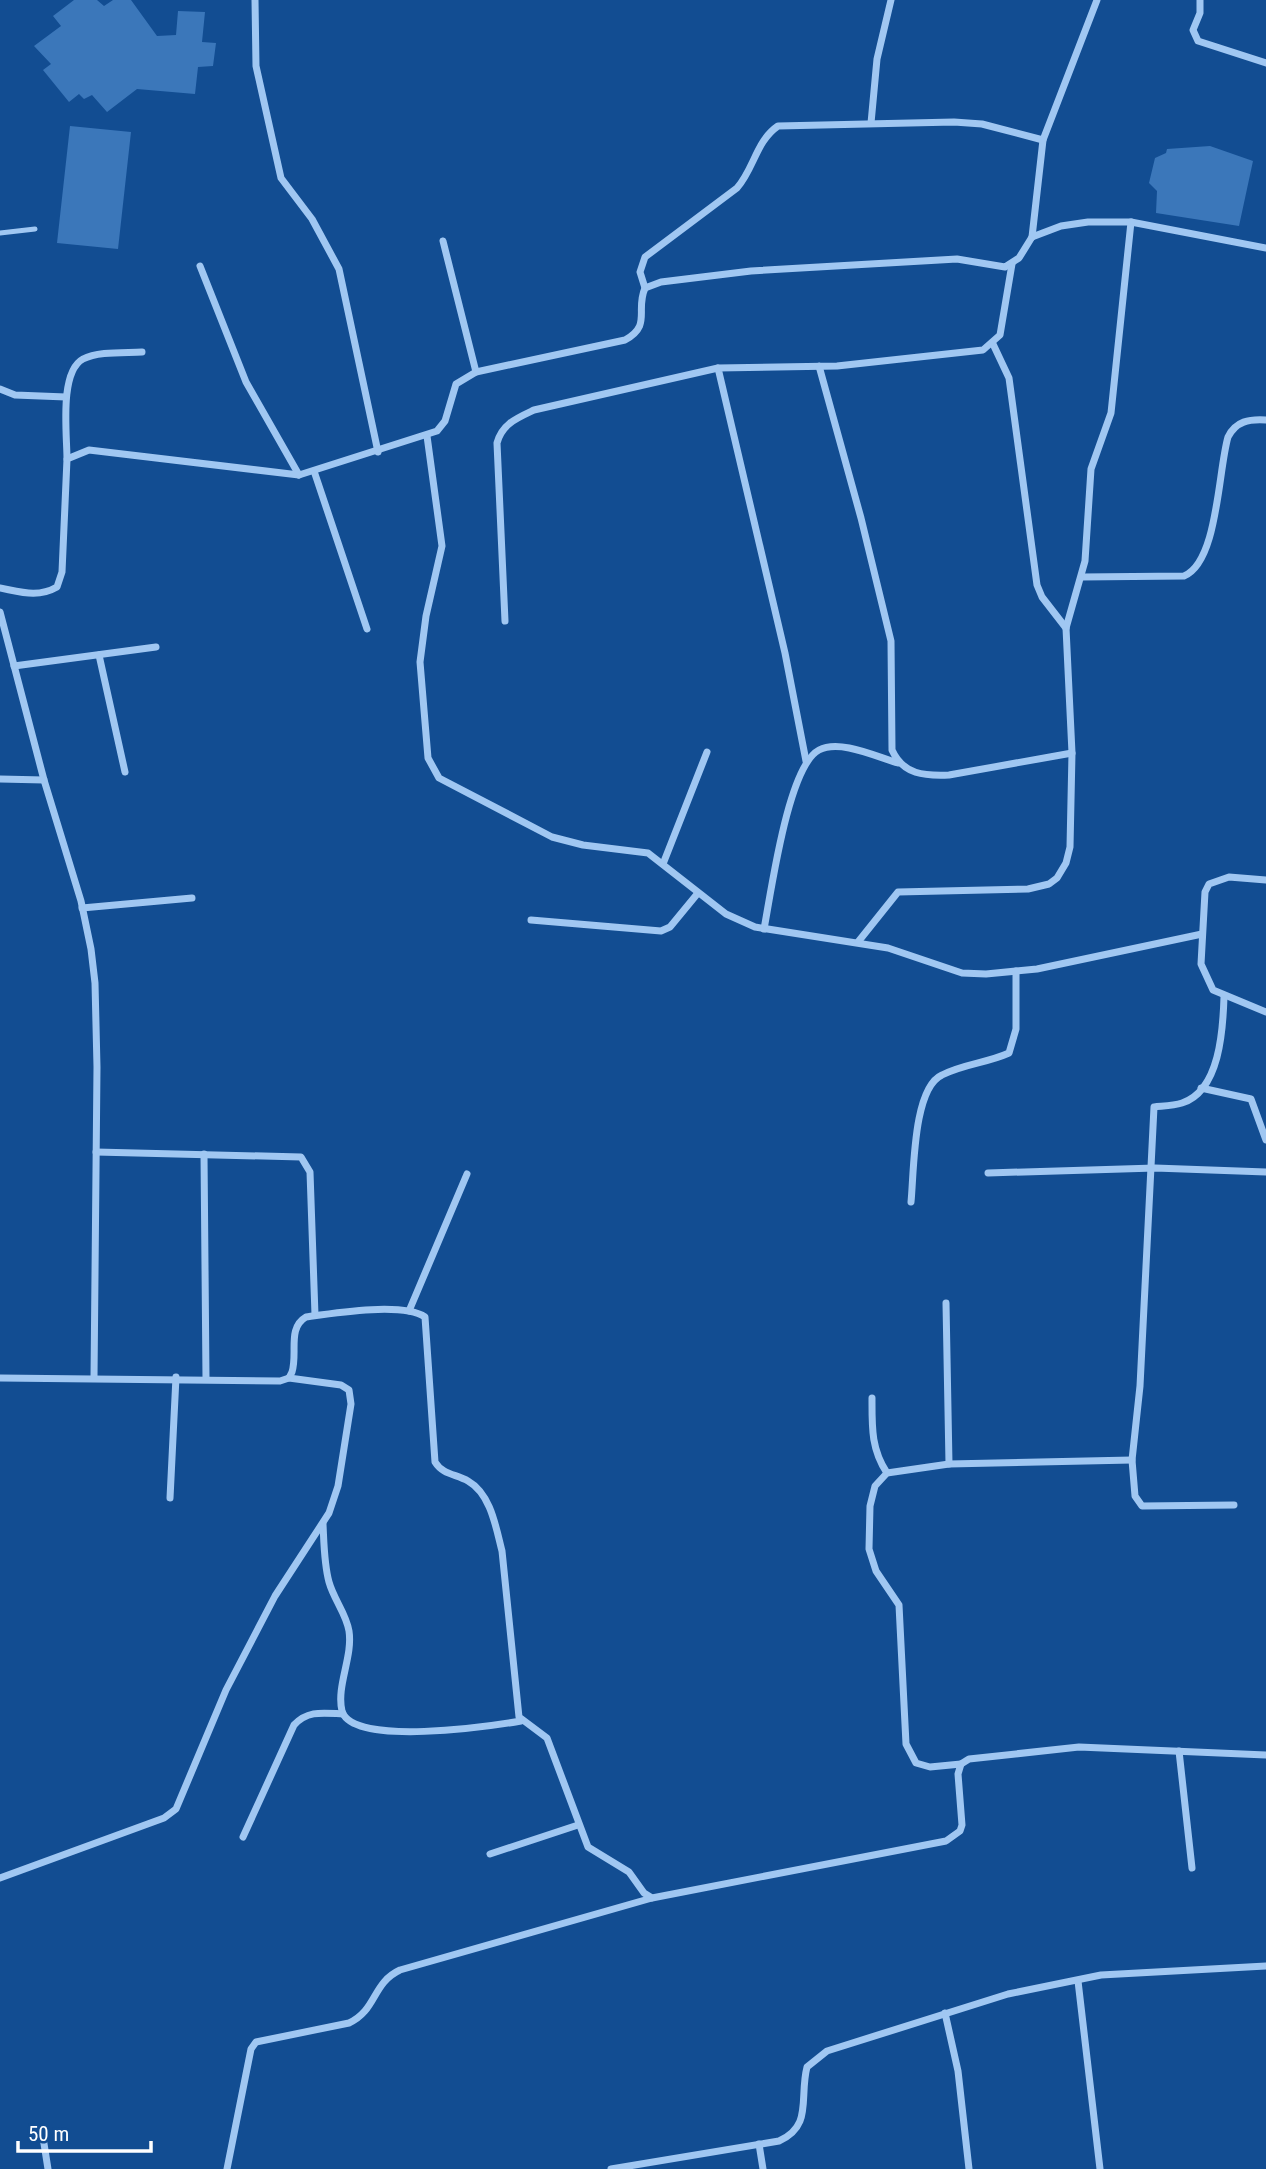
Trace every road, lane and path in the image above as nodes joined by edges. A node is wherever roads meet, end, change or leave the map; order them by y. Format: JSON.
{"nodes":[{"id":1,"x":255,"y":0,"type":"edge"},
{"id":2,"x":891,"y":0,"type":"edge"},
{"id":3,"x":1097,"y":0,"type":"edge"},
{"id":4,"x":1200,"y":0,"type":"edge"},
{"id":5,"x":1266,"y":63,"type":"edge"},
{"id":6,"x":871,"y":123,"type":"junction"},
{"id":7,"x":1043,"y":140,"type":"junction"},
{"id":8,"x":1131,"y":222,"type":"junction"},
{"id":9,"x":35,"y":229,"type":"dead end"},
{"id":10,"x":0,"y":233,"type":"edge"},
{"id":11,"x":1032,"y":237,"type":"junction"},
{"id":12,"x":443,"y":241,"type":"dead end"},
{"id":13,"x":1266,"y":248,"type":"edge"},
{"id":14,"x":1012,"y":264,"type":"junction"},
{"id":15,"x":200,"y":267,"type":"dead end"},
{"id":16,"x":645,"y":288,"type":"junction"},
{"id":17,"x":993,"y":344,"type":"junction"},
{"id":18,"x":142,"y":352,"type":"dead end"},
{"id":19,"x":819,"y":366,"type":"junction"},
{"id":20,"x":718,"y":368,"type":"junction"},
{"id":21,"x":476,"y":372,"type":"junction"},
{"id":22,"x":0,"y":389,"type":"edge"},
{"id":23,"x":66,"y":397,"type":"junction"},
{"id":24,"x":1266,"y":420,"type":"edge"},
{"id":25,"x":427,"y":436,"type":"junction"},
{"id":26,"x":378,"y":452,"type":"junction"},
{"id":27,"x":67,"y":459,"type":"junction"},
{"id":28,"x":314,"y":471,"type":"junction"},
{"id":29,"x":299,"y":475,"type":"junction"},
{"id":30,"x":1082,"y":578,"type":"junction"},
{"id":31,"x":0,"y":588,"type":"edge"},
{"id":32,"x":0,"y":612,"type":"edge"},
{"id":33,"x":505,"y":621,"type":"dead end"},
{"id":34,"x":1066,"y":628,"type":"junction"},
{"id":35,"x":367,"y":629,"type":"dead end"},
{"id":36,"x":156,"y":647,"type":"dead end"},
{"id":37,"x":99,"y":655,"type":"junction"},
{"id":38,"x":14,"y":666,"type":"junction"},
{"id":39,"x":707,"y":752,"type":"dead end"},
{"id":40,"x":1072,"y":753,"type":"junction"},
{"id":41,"x":806,"y":761,"type":"junction"},
{"id":42,"x":898,"y":763,"type":"junction"},
{"id":43,"x":124,"y":772,"type":"dead end"},
{"id":44,"x":0,"y":779,"type":"edge"},
{"id":45,"x":44,"y":780,"type":"junction"},
{"id":46,"x":663,"y":864,"type":"junction"},
{"id":47,"x":1266,"y":880,"type":"edge"},
{"id":48,"x":698,"y":893,"type":"junction"},
{"id":49,"x":192,"y":898,"type":"dead end"},
{"id":50,"x":82,"y":908,"type":"junction"},
{"id":51,"x":531,"y":920,"type":"dead end"},
{"id":52,"x":764,"y":929,"type":"junction"},
{"id":53,"x":1202,"y":934,"type":"junction"},
{"id":54,"x":858,"y":942,"type":"junction"},
{"id":55,"x":1016,"y":971,"type":"junction"},
{"id":56,"x":1224,"y":997,"type":"junction"},
{"id":57,"x":1266,"y":1012,"type":"edge"},
{"id":58,"x":1200,"y":1088,"type":"junction"},
{"id":59,"x":1266,"y":1140,"type":"edge"},
{"id":60,"x":96,"y":1152,"type":"junction"},
{"id":61,"x":204,"y":1154,"type":"junction"},
{"id":62,"x":1152,"y":1169,"type":"junction"},
{"id":63,"x":1266,"y":1172,"type":"edge"},
{"id":64,"x":988,"y":1173,"type":"dead end"},
{"id":65,"x":467,"y":1174,"type":"dead end"},
{"id":66,"x":911,"y":1202,"type":"dead end"},
{"id":67,"x":946,"y":1303,"type":"dead end"},
{"id":68,"x":409,"y":1311,"type":"junction"},
{"id":69,"x":315,"y":1315,"type":"junction"},
{"id":70,"x":176,"y":1377,"type":"junction"},
{"id":71,"x":0,"y":1378,"type":"edge"},
{"id":72,"x":94,"y":1378,"type":"junction"},
{"id":73,"x":205,"y":1378,"type":"junction"},
{"id":74,"x":289,"y":1378,"type":"junction"},
{"id":75,"x":872,"y":1398,"type":"dead end"},
{"id":76,"x":1132,"y":1460,"type":"junction"},
{"id":77,"x":949,"y":1464,"type":"junction"},
{"id":78,"x":887,"y":1473,"type":"junction"},
{"id":79,"x":170,"y":1498,"type":"dead end"},
{"id":80,"x":1234,"y":1505,"type":"dead end"},
{"id":81,"x":323,"y":1523,"type":"junction"},
{"id":82,"x":342,"y":1714,"type":"junction"},
{"id":83,"x":524,"y":1723,"type":"junction"},
{"id":84,"x":1179,"y":1751,"type":"junction"},
{"id":85,"x":1266,"y":1755,"type":"edge"},
{"id":86,"x":961,"y":1764,"type":"junction"},
{"id":87,"x":578,"y":1825,"type":"junction"},
{"id":88,"x":243,"y":1837,"type":"dead end"},
{"id":89,"x":490,"y":1854,"type":"dead end"},
{"id":90,"x":1192,"y":1868,"type":"dead end"},
{"id":91,"x":0,"y":1878,"type":"edge"},
{"id":92,"x":652,"y":1898,"type":"junction"},
{"id":93,"x":1266,"y":1966,"type":"edge"},
{"id":94,"x":1078,"y":1981,"type":"junction"},
{"id":95,"x":946,"y":2014,"type":"junction"},
{"id":96,"x":42,"y":2131,"type":"dead end"},
{"id":97,"x":759,"y":2144,"type":"junction"},
{"id":98,"x":48,"y":2169,"type":"edge"},
{"id":99,"x":227,"y":2169,"type":"edge"},
{"id":100,"x":611,"y":2169,"type":"edge"},
{"id":101,"x":763,"y":2169,"type":"edge"},
{"id":102,"x":969,"y":2169,"type":"edge"},
{"id":103,"x":1100,"y":2169,"type":"edge"}],
"edges":[{"from":1,"to":26,"type":"street"},
{"from":2,"to":6,"type":"street"},
{"from":3,"to":7,"type":"street"},
{"from":4,"to":5,"type":"street"},
{"from":6,"to":7,"type":"street"},
{"from":6,"to":16,"type":"street"},
{"from":7,"to":11,"type":"street"},
{"from":8,"to":11,"type":"street"},
{"from":8,"to":13,"type":"street"},
{"from":8,"to":30,"type":"street"},
{"from":9,"to":10,"type":"lane"},
{"from":11,"to":14,"type":"street"},
{"from":12,"to":21,"type":"street"},
{"from":14,"to":16,"type":"street"},
{"from":14,"to":17,"type":"street"},
{"from":15,"to":29,"type":"street"},
{"from":16,"to":21,"type":"street"},
{"from":17,"to":19,"type":"street"},
{"from":17,"to":34,"type":"street"},
{"from":18,"to":23,"type":"street"},
{"from":19,"to":20,"type":"street"},
{"from":19,"to":42,"type":"street"},
{"from":20,"to":33,"type":"street"},
{"from":20,"to":41,"type":"street"},
{"from":21,"to":25,"type":"street"},
{"from":22,"to":23,"type":"street"},
{"from":23,"to":27,"type":"street"},
{"from":24,"to":30,"type":"street"},
{"from":25,"to":26,"type":"street"},
{"from":25,"to":46,"type":"street"},
{"from":26,"to":28,"type":"street"},
{"from":27,"to":29,"type":"street"},
{"from":27,"to":31,"type":"street"},
{"from":28,"to":29,"type":"street"},
{"from":28,"to":35,"type":"street"},
{"from":30,"to":34,"type":"street"},
{"from":32,"to":38,"type":"street"},
{"from":34,"to":40,"type":"street"},
{"from":36,"to":37,"type":"street"},
{"from":37,"to":38,"type":"street"},
{"from":37,"to":43,"type":"street"},
{"from":38,"to":45,"type":"street"},
{"from":39,"to":46,"type":"street"},
{"from":40,"to":42,"type":"street"},
{"from":40,"to":54,"type":"street"},
{"from":41,"to":42,"type":"street"},
{"from":41,"to":52,"type":"street"},
{"from":44,"to":45,"type":"street"},
{"from":45,"to":50,"type":"street"},
{"from":46,"to":48,"type":"street"},
{"from":47,"to":53,"type":"street"},
{"from":48,"to":51,"type":"street"},
{"from":48,"to":52,"type":"street"},
{"from":49,"to":50,"type":"street"},
{"from":50,"to":60,"type":"street"},
{"from":52,"to":54,"type":"street"},
{"from":53,"to":55,"type":"street"},
{"from":53,"to":56,"type":"street"},
{"from":54,"to":55,"type":"street"},
{"from":55,"to":66,"type":"street"},
{"from":56,"to":57,"type":"street"},
{"from":56,"to":58,"type":"street"},
{"from":58,"to":59,"type":"street"},
{"from":58,"to":62,"type":"street"},
{"from":60,"to":61,"type":"street"},
{"from":60,"to":72,"type":"street"},
{"from":61,"to":69,"type":"street"},
{"from":61,"to":73,"type":"street"},
{"from":62,"to":63,"type":"street"},
{"from":62,"to":64,"type":"street"},
{"from":62,"to":76,"type":"street"},
{"from":65,"to":68,"type":"street"},
{"from":67,"to":77,"type":"street"},
{"from":68,"to":69,"type":"street"},
{"from":68,"to":83,"type":"street"},
{"from":69,"to":74,"type":"street"},
{"from":70,"to":72,"type":"street"},
{"from":70,"to":73,"type":"street"},
{"from":70,"to":79,"type":"street"},
{"from":71,"to":72,"type":"street"},
{"from":73,"to":74,"type":"street"},
{"from":74,"to":81,"type":"street"},
{"from":75,"to":78,"type":"street"},
{"from":76,"to":77,"type":"street"},
{"from":76,"to":80,"type":"street"},
{"from":77,"to":78,"type":"street"},
{"from":78,"to":86,"type":"street"},
{"from":81,"to":82,"type":"street"},
{"from":81,"to":91,"type":"street"},
{"from":82,"to":83,"type":"street"},
{"from":82,"to":88,"type":"street"},
{"from":83,"to":87,"type":"street"},
{"from":84,"to":85,"type":"street"},
{"from":84,"to":86,"type":"street"},
{"from":84,"to":90,"type":"street"},
{"from":86,"to":92,"type":"street"},
{"from":87,"to":89,"type":"street"},
{"from":87,"to":92,"type":"street"},
{"from":92,"to":99,"type":"street"},
{"from":93,"to":94,"type":"street"},
{"from":94,"to":95,"type":"street"},
{"from":94,"to":103,"type":"street"},
{"from":95,"to":97,"type":"street"},
{"from":95,"to":102,"type":"street"},
{"from":96,"to":98,"type":"street"},
{"from":97,"to":100,"type":"street"},
{"from":97,"to":101,"type":"street"}]}
